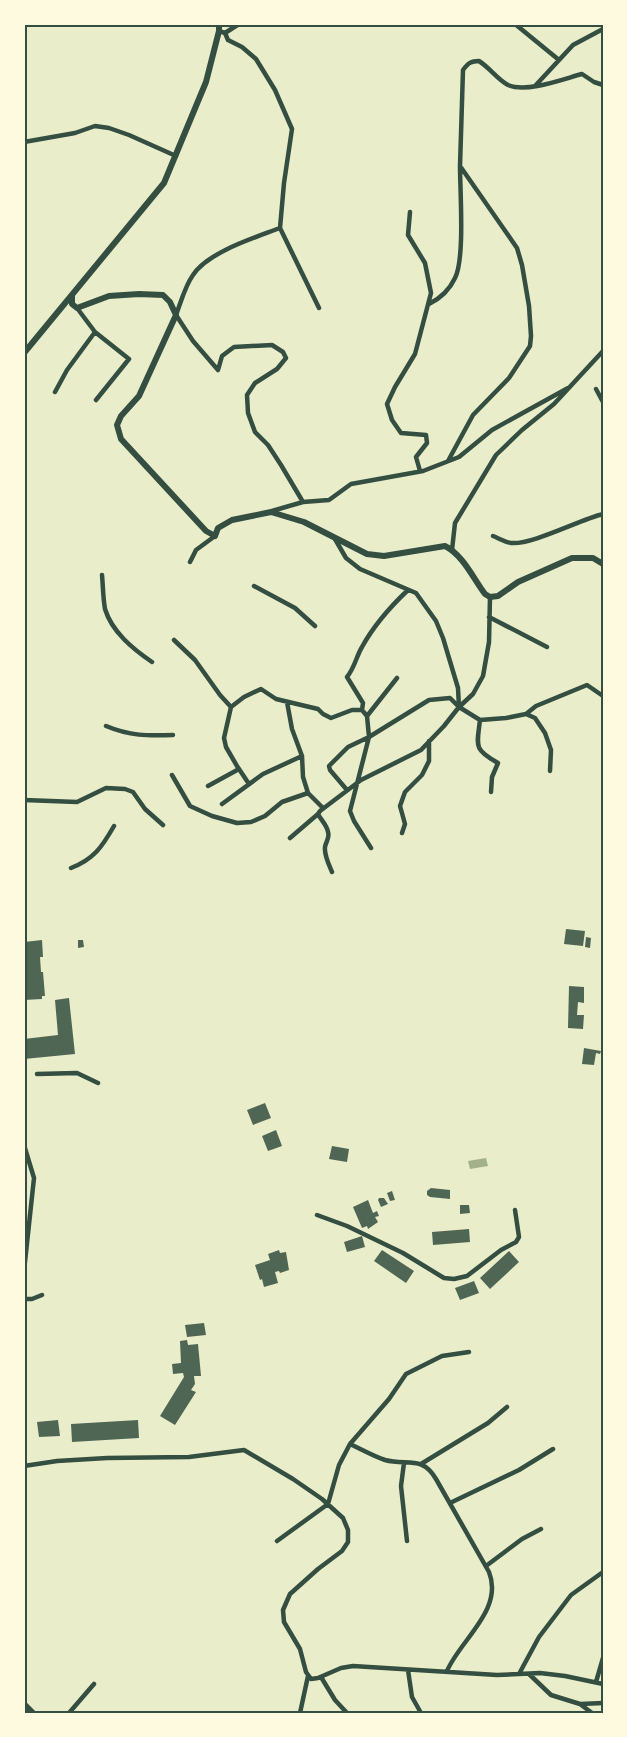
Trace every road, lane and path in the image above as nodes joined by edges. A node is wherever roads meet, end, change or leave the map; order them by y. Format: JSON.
{"nodes":[{"id":1,"x":239,"y":24,"type":"edge"},
{"id":2,"x":515,"y":24,"type":"edge"},
{"id":3,"x":221,"y":29,"type":"edge"},
{"id":4,"x":603,"y":29,"type":"edge"},
{"id":5,"x":559,"y":60,"type":"junction"},
{"id":6,"x":603,"y":85,"type":"edge"},
{"id":7,"x":535,"y":86,"type":"junction"},
{"id":8,"x":24,"y":142,"type":"edge"},
{"id":9,"x":176,"y":156,"type":"junction"},
{"id":10,"x":460,"y":166,"type":"junction"},
{"id":11,"x":410,"y":212,"type":"dead end"},
{"id":12,"x":280,"y":228,"type":"junction"},
{"id":13,"x":72,"y":295,"type":"junction"},
{"id":14,"x":429,"y":304,"type":"junction"},
{"id":15,"x":77,"y":308,"type":"junction"},
{"id":16,"x":319,"y":309,"type":"dead end"},
{"id":17,"x":176,"y":315,"type":"junction"},
{"id":18,"x":95,"y":332,"type":"junction"},
{"id":19,"x":603,"y":351,"type":"edge"},
{"id":20,"x":24,"y":353,"type":"edge"},
{"id":21,"x":568,"y":388,"type":"junction"},
{"id":22,"x":596,"y":388,"type":"dead end"},
{"id":23,"x":55,"y":392,"type":"dead end"},
{"id":24,"x":96,"y":400,"type":"dead end"},
{"id":25,"x":603,"y":402,"type":"edge"},
{"id":26,"x":448,"y":461,"type":"junction"},
{"id":27,"x":420,"y":471,"type":"junction"},
{"id":28,"x":303,"y":502,"type":"junction"},
{"id":29,"x":271,"y":512,"type":"junction"},
{"id":30,"x":603,"y":514,"type":"edge"},
{"id":31,"x":215,"y":536,"type":"junction"},
{"id":32,"x":493,"y":536,"type":"dead end"},
{"id":33,"x":335,"y":539,"type":"junction"},
{"id":34,"x":452,"y":550,"type":"junction"},
{"id":35,"x":190,"y":562,"type":"dead end"},
{"id":36,"x":603,"y":564,"type":"edge"},
{"id":37,"x":102,"y":575,"type":"dead end"},
{"id":38,"x":254,"y":586,"type":"dead end"},
{"id":39,"x":408,"y":590,"type":"junction"},
{"id":40,"x":490,"y":597,"type":"junction"},
{"id":41,"x":489,"y":617,"type":"junction"},
{"id":42,"x":315,"y":626,"type":"dead end"},
{"id":43,"x":174,"y":640,"type":"dead end"},
{"id":44,"x":547,"y":647,"type":"dead end"},
{"id":45,"x":152,"y":662,"type":"dead end"},
{"id":46,"x":397,"y":678,"type":"dead end"},
{"id":47,"x":603,"y":696,"type":"edge"},
{"id":48,"x":287,"y":702,"type":"junction"},
{"id":49,"x":459,"y":707,"type":"junction"},
{"id":50,"x":231,"y":708,"type":"junction"},
{"id":51,"x":362,"y":710,"type":"junction"},
{"id":52,"x":526,"y":714,"type":"junction"},
{"id":53,"x":367,"y":716,"type":"junction"},
{"id":54,"x":480,"y":720,"type":"junction"},
{"id":55,"x":106,"y":726,"type":"dead end"},
{"id":56,"x":172,"y":735,"type":"dead end"},
{"id":57,"x":369,"y":737,"type":"junction"},
{"id":58,"x":429,"y":741,"type":"junction"},
{"id":59,"x":302,"y":756,"type":"junction"},
{"id":60,"x":239,"y":769,"type":"junction"},
{"id":61,"x":550,"y":771,"type":"dead end"},
{"id":62,"x":172,"y":776,"type":"dead end"},
{"id":63,"x":357,"y":783,"type":"junction"},
{"id":64,"x":249,"y":784,"type":"junction"},
{"id":65,"x":208,"y":786,"type":"dead end"},
{"id":66,"x":347,"y":790,"type":"junction"},
{"id":67,"x":491,"y":792,"type":"dead end"},
{"id":68,"x":308,"y":793,"type":"junction"},
{"id":69,"x":24,"y":800,"type":"edge"},
{"id":70,"x":222,"y":804,"type":"dead end"},
{"id":71,"x":323,"y":808,"type":"junction"},
{"id":72,"x":318,"y":814,"type":"junction"},
{"id":73,"x":162,"y":825,"type":"dead end"},
{"id":74,"x":114,"y":826,"type":"dead end"},
{"id":75,"x":402,"y":833,"type":"dead end"},
{"id":76,"x":290,"y":838,"type":"dead end"},
{"id":77,"x":371,"y":848,"type":"dead end"},
{"id":78,"x":71,"y":868,"type":"dead end"},
{"id":79,"x":332,"y":872,"type":"dead end"},
{"id":80,"x":36,"y":1074,"type":"dead end"},
{"id":81,"x":98,"y":1083,"type":"dead end"},
{"id":82,"x":24,"y":1146,"type":"edge"},
{"id":83,"x":26,"y":1155,"type":"edge"},
{"id":84,"x":30,"y":1209,"type":"junction"},
{"id":85,"x":515,"y":1210,"type":"dead end"},
{"id":86,"x":24,"y":1212,"type":"edge"},
{"id":87,"x":317,"y":1215,"type":"dead end"},
{"id":88,"x":24,"y":1271,"type":"edge"},
{"id":89,"x":42,"y":1295,"type":"dead end"},
{"id":90,"x":24,"y":1299,"type":"edge"},
{"id":91,"x":469,"y":1352,"type":"dead end"},
{"id":92,"x":507,"y":1407,"type":"dead end"},
{"id":93,"x":350,"y":1444,"type":"junction"},
{"id":94,"x":553,"y":1449,"type":"dead end"},
{"id":95,"x":404,"y":1462,"type":"junction"},
{"id":96,"x":421,"y":1464,"type":"junction"},
{"id":97,"x":24,"y":1466,"type":"edge"},
{"id":98,"x":450,"y":1503,"type":"junction"},
{"id":99,"x":328,"y":1504,"type":"junction"},
{"id":100,"x":541,"y":1529,"type":"dead end"},
{"id":101,"x":277,"y":1541,"type":"dead end"},
{"id":102,"x":407,"y":1541,"type":"dead end"},
{"id":103,"x":486,"y":1566,"type":"junction"},
{"id":104,"x":603,"y":1572,"type":"edge"},
{"id":105,"x":603,"y":1658,"type":"edge"},
{"id":106,"x":408,"y":1670,"type":"junction"},
{"id":107,"x":447,"y":1671,"type":"junction"},
{"id":108,"x":519,"y":1674,"type":"junction"},
{"id":109,"x":529,"y":1674,"type":"junction"},
{"id":110,"x":601,"y":1674,"type":"edge"},
{"id":111,"x":308,"y":1676,"type":"junction"},
{"id":112,"x":321,"y":1677,"type":"junction"},
{"id":113,"x":596,"y":1682,"type":"junction"},
{"id":114,"x":94,"y":1684,"type":"dead end"},
{"id":115,"x":603,"y":1684,"type":"edge"},
{"id":116,"x":603,"y":1703,"type":"edge"},
{"id":117,"x":24,"y":1704,"type":"edge"},
{"id":118,"x":580,"y":1704,"type":"junction"},
{"id":119,"x":33,"y":1713,"type":"edge"},
{"id":120,"x":69,"y":1713,"type":"edge"},
{"id":121,"x":300,"y":1713,"type":"edge"},
{"id":122,"x":348,"y":1713,"type":"edge"},
{"id":123,"x":421,"y":1713,"type":"edge"},
{"id":124,"x":592,"y":1713,"type":"edge"}],
"edges":[{"from":1,"to":3,"type":"street"},
{"from":2,"to":5,"type":"street"},
{"from":3,"to":9,"type":"street"},
{"from":3,"to":12,"type":"street"},
{"from":4,"to":5,"type":"street"},
{"from":5,"to":7,"type":"street"},
{"from":6,"to":7,"type":"street"},
{"from":7,"to":10,"type":"street"},
{"from":8,"to":9,"type":"street"},
{"from":9,"to":13,"type":"street"},
{"from":10,"to":14,"type":"street"},
{"from":10,"to":26,"type":"street"},
{"from":11,"to":14,"type":"street"},
{"from":12,"to":16,"type":"street"},
{"from":12,"to":17,"type":"street"},
{"from":13,"to":15,"type":"street"},
{"from":13,"to":20,"type":"street"},
{"from":14,"to":27,"type":"street"},
{"from":15,"to":17,"type":"street"},
{"from":15,"to":18,"type":"street"},
{"from":17,"to":28,"type":"street"},
{"from":17,"to":31,"type":"street"},
{"from":18,"to":23,"type":"street"},
{"from":18,"to":24,"type":"street"},
{"from":19,"to":21,"type":"street"},
{"from":21,"to":26,"type":"street"},
{"from":21,"to":34,"type":"street"},
{"from":22,"to":25,"type":"street"},
{"from":26,"to":27,"type":"street"},
{"from":27,"to":28,"type":"street"},
{"from":28,"to":29,"type":"street"},
{"from":29,"to":31,"type":"street"},
{"from":29,"to":33,"type":"street"},
{"from":30,"to":32,"type":"street"},
{"from":31,"to":35,"type":"street"},
{"from":33,"to":34,"type":"street"},
{"from":33,"to":39,"type":"street"},
{"from":34,"to":40,"type":"street"},
{"from":36,"to":40,"type":"street"},
{"from":37,"to":45,"type":"street"},
{"from":38,"to":42,"type":"street"},
{"from":39,"to":49,"type":"street"},
{"from":39,"to":51,"type":"street"},
{"from":40,"to":41,"type":"street"},
{"from":41,"to":44,"type":"street"},
{"from":41,"to":49,"type":"street"},
{"from":43,"to":50,"type":"street"},
{"from":46,"to":53,"type":"street"},
{"from":47,"to":52,"type":"street"},
{"from":48,"to":50,"type":"street"},
{"from":48,"to":51,"type":"street"},
{"from":48,"to":59,"type":"street"},
{"from":49,"to":54,"type":"street"},
{"from":49,"to":57,"type":"street"},
{"from":49,"to":58,"type":"street"},
{"from":50,"to":60,"type":"street"},
{"from":51,"to":53,"type":"street"},
{"from":52,"to":54,"type":"street"},
{"from":52,"to":61,"type":"street"},
{"from":53,"to":57,"type":"street"},
{"from":54,"to":67,"type":"street"},
{"from":55,"to":56,"type":"street"},
{"from":57,"to":63,"type":"street"},
{"from":57,"to":66,"type":"street"},
{"from":58,"to":63,"type":"street"},
{"from":58,"to":75,"type":"street"},
{"from":59,"to":64,"type":"street"},
{"from":59,"to":68,"type":"street"},
{"from":60,"to":64,"type":"street"},
{"from":60,"to":65,"type":"street"},
{"from":62,"to":68,"type":"street"},
{"from":63,"to":66,"type":"street"},
{"from":63,"to":77,"type":"street"},
{"from":64,"to":70,"type":"street"},
{"from":66,"to":71,"type":"street"},
{"from":68,"to":71,"type":"street"},
{"from":69,"to":73,"type":"street"},
{"from":71,"to":72,"type":"street"},
{"from":72,"to":76,"type":"street"},
{"from":72,"to":79,"type":"street"},
{"from":74,"to":78,"type":"street"},
{"from":80,"to":81,"type":"street"},
{"from":82,"to":83,"type":"street"},
{"from":83,"to":84,"type":"street"},
{"from":84,"to":86,"type":"street"},
{"from":84,"to":88,"type":"street"},
{"from":85,"to":87,"type":"street"},
{"from":89,"to":90,"type":"street"},
{"from":91,"to":93,"type":"street"},
{"from":92,"to":96,"type":"street"},
{"from":93,"to":95,"type":"street"},
{"from":93,"to":99,"type":"street"},
{"from":94,"to":98,"type":"street"},
{"from":95,"to":96,"type":"street"},
{"from":95,"to":102,"type":"street"},
{"from":96,"to":98,"type":"street"},
{"from":97,"to":99,"type":"street"},
{"from":98,"to":103,"type":"street"},
{"from":99,"to":101,"type":"street"},
{"from":99,"to":111,"type":"street"},
{"from":100,"to":103,"type":"street"},
{"from":103,"to":107,"type":"street"},
{"from":104,"to":108,"type":"street"},
{"from":105,"to":110,"type":"street"},
{"from":106,"to":107,"type":"street"},
{"from":106,"to":112,"type":"street"},
{"from":106,"to":123,"type":"street"},
{"from":107,"to":108,"type":"street"},
{"from":108,"to":109,"type":"street"},
{"from":109,"to":113,"type":"street"},
{"from":109,"to":118,"type":"street"},
{"from":110,"to":113,"type":"street"},
{"from":111,"to":112,"type":"street"},
{"from":111,"to":121,"type":"street"},
{"from":112,"to":122,"type":"street"},
{"from":113,"to":115,"type":"street"},
{"from":114,"to":120,"type":"street"},
{"from":116,"to":118,"type":"street"},
{"from":117,"to":119,"type":"street"},
{"from":118,"to":124,"type":"street"}]}
